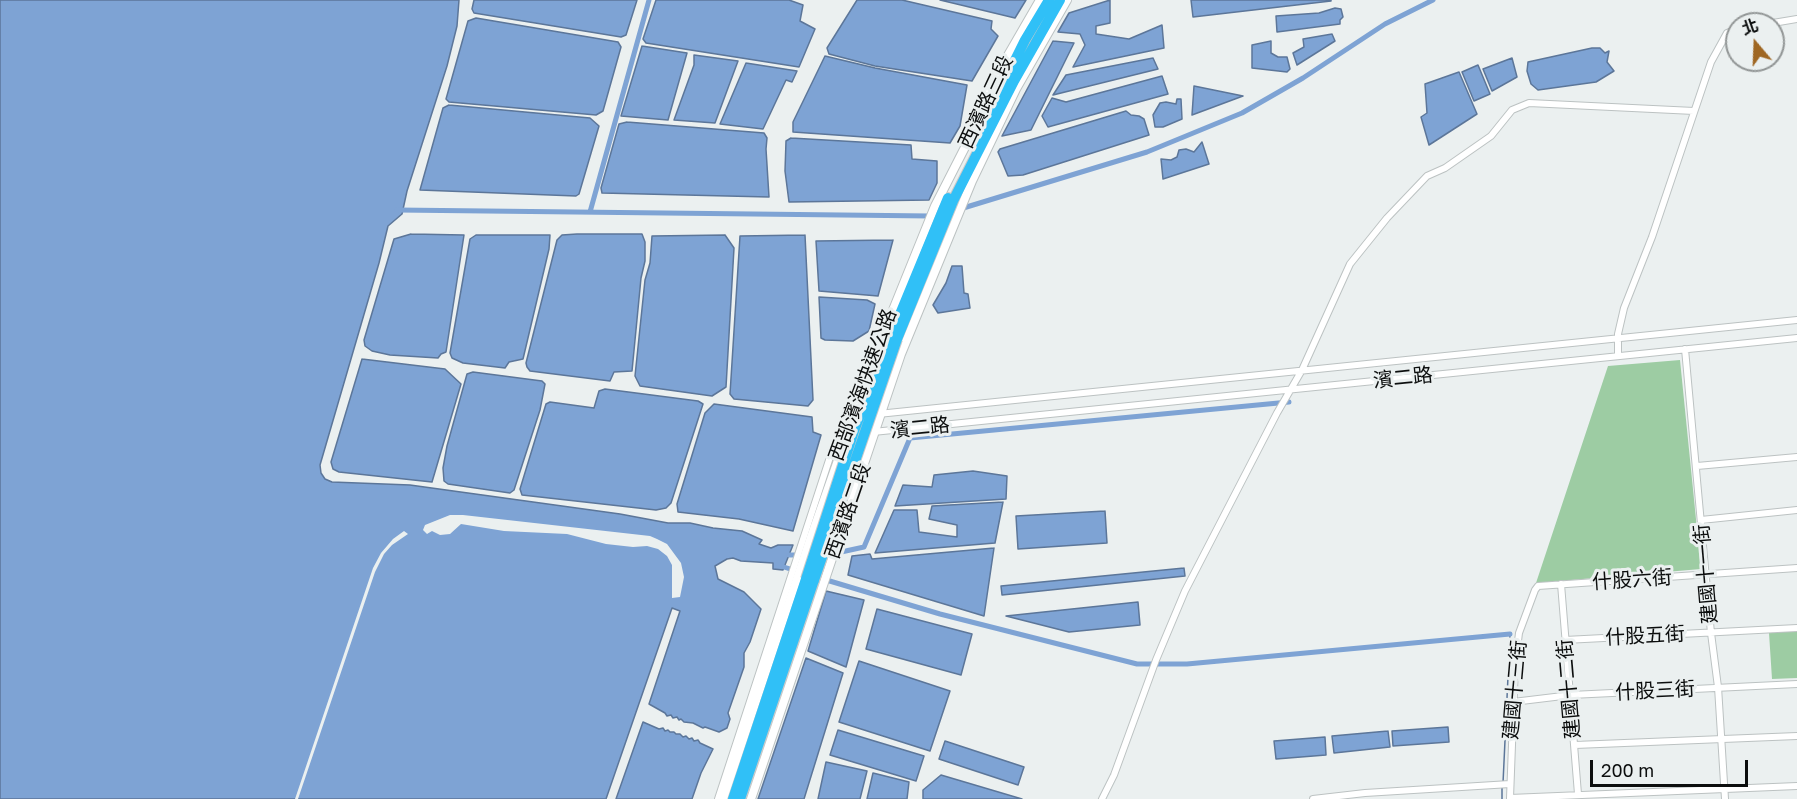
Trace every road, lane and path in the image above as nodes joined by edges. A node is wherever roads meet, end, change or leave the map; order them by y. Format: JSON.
{"nodes":[{"id":1,"x":1040,"y":0,"type":"edge"},
{"id":2,"x":1049,"y":0,"type":"edge"},
{"id":3,"x":1060,"y":0,"type":"edge"},
{"id":4,"x":1067,"y":0,"type":"edge"},
{"id":5,"x":1725,"y":36,"type":"edge"},
{"id":6,"x":1025,"y":40,"type":"junction"},
{"id":7,"x":984,"y":110,"type":"junction"},
{"id":8,"x":1694,"y":111,"type":"junction"},
{"id":9,"x":949,"y":203,"type":"junction"},
{"id":10,"x":939,"y":227,"type":"junction"},
{"id":11,"x":1797,"y":320,"type":"edge"},
{"id":12,"x":1617,"y":338,"type":"junction"},
{"id":13,"x":1797,"y":338,"type":"edge"},
{"id":14,"x":1685,"y":349,"type":"junction"},
{"id":15,"x":1618,"y":356,"type":"junction"},
{"id":16,"x":1302,"y":370,"type":"junction"},
{"id":17,"x":1291,"y":390,"type":"junction"},
{"id":18,"x":882,"y":413,"type":"junction"},
{"id":19,"x":850,"y":424,"type":"junction"},
{"id":20,"x":875,"y":432,"type":"junction"},
{"id":21,"x":1797,"y":457,"type":"edge"},
{"id":22,"x":1697,"y":466,"type":"junction"},
{"id":23,"x":1797,"y":510,"type":"edge"},
{"id":24,"x":1701,"y":520,"type":"junction"},
{"id":25,"x":1797,"y":568,"type":"edge"},
{"id":26,"x":1706,"y":575,"type":"junction"},
{"id":27,"x":806,"y":579,"type":"junction"},
{"id":28,"x":1562,"y":584,"type":"junction"},
{"id":29,"x":1538,"y":586,"type":"joint"},
{"id":30,"x":1797,"y":628,"type":"edge"},
{"id":31,"x":1711,"y":633,"type":"junction"},
{"id":32,"x":1565,"y":640,"type":"junction"},
{"id":33,"x":1797,"y":684,"type":"edge"},
{"id":34,"x":1718,"y":687,"type":"junction"},
{"id":35,"x":1571,"y":695,"type":"junction"},
{"id":36,"x":1513,"y":702,"type":"junction"},
{"id":37,"x":1797,"y":736,"type":"edge"},
{"id":38,"x":1722,"y":739,"type":"junction"},
{"id":39,"x":1575,"y":746,"type":"junction"},
{"id":40,"x":1510,"y":784,"type":"junction"},
{"id":41,"x":1797,"y":786,"type":"edge"},
{"id":42,"x":1724,"y":788,"type":"junction"},
{"id":43,"x":1578,"y":794,"type":"junction"},
{"id":44,"x":1510,"y":798,"type":"edge"},
{"id":45,"x":718,"y":799,"type":"edge"},
{"id":46,"x":723,"y":799,"type":"edge"},
{"id":47,"x":732,"y":799,"type":"edge"},
{"id":48,"x":740,"y":799,"type":"edge"},
{"id":49,"x":751,"y":799,"type":"edge"},
{"id":50,"x":1102,"y":799,"type":"edge"},
{"id":51,"x":1313,"y":799,"type":"edge"},
{"id":52,"x":1725,"y":799,"type":"edge"}],
"edges":[{"from":1,"to":7,"type":"street","name":"西濱路三段"},
{"from":2,"to":6,"type":"highway","name":"西部濱海快速公路"},
{"from":3,"to":9,"type":"highway"},
{"from":4,"to":9,"type":"street","name":"西濱路三段"},
{"from":5,"to":8,"type":"street"},
{"from":6,"to":7,"type":"highway"},
{"from":6,"to":9,"type":"highway","name":"西部濱海快速公路"},
{"from":7,"to":9,"type":"street","name":"西濱路三段"},
{"from":8,"to":12,"type":"street"},
{"from":8,"to":16,"type":"street"},
{"from":9,"to":10,"type":"highway","name":"西部濱海快速公路"},
{"from":9,"to":10,"type":"street"},
{"from":10,"to":18,"type":"street","name":"西濱路二段"},
{"from":10,"to":19,"type":"street","name":"西濱路二段"},
{"from":10,"to":27,"type":"highway","name":"西部濱海快速公路","bridge":true},
{"from":11,"to":12,"type":"street","name":"濱二路"},
{"from":12,"to":15,"type":"street"},
{"from":12,"to":16,"type":"street","name":"濱二路"},
{"from":13,"to":14,"type":"street","name":"濱二路"},
{"from":14,"to":15,"type":"street","name":"濱二路"},
{"from":14,"to":22,"type":"street","name":"建國十一街"},
{"from":15,"to":17,"type":"street","name":"濱二路"},
{"from":16,"to":17,"type":"street"},
{"from":16,"to":18,"type":"street","name":"濱二路"},
{"from":17,"to":20,"type":"street","name":"濱二路"},
{"from":17,"to":50,"type":"street"},
{"from":18,"to":19,"type":"street","name":"濱二路"},
{"from":18,"to":20,"type":"street","name":"西濱路二段"},
{"from":19,"to":20,"type":"street","name":"濱二路"},
{"from":19,"to":27,"type":"street","name":"西濱路二段"},
{"from":20,"to":27,"type":"street","name":"西濱路二段"},
{"from":21,"to":22,"type":"street"},
{"from":22,"to":24,"type":"street","name":"建國十一街"},
{"from":23,"to":24,"type":"street"},
{"from":24,"to":26,"type":"street","name":"建國十一街"},
{"from":25,"to":26,"type":"street","name":"什股六街"},
{"from":26,"to":28,"type":"street","name":"什股六街"},
{"from":26,"to":31,"type":"street","name":"建國十一街"},
{"from":27,"to":45,"type":"street"},
{"from":27,"to":46,"type":"street","name":"西濱路二段"},
{"from":27,"to":47,"type":"highway","name":"西部濱海快速公路"},
{"from":27,"to":48,"type":"highway","name":"西部濱海快速公路"},
{"from":27,"to":49,"type":"street","name":"西濱路二段"},
{"from":28,"to":29,"type":"street","name":"什股六街"},
{"from":28,"to":32,"type":"street","name":"建國十二街"},
{"from":29,"to":36,"type":"street","name":"建國十三街"},
{"from":30,"to":31,"type":"street","name":"什股五街"},
{"from":31,"to":32,"type":"street","name":"什股五街"},
{"from":31,"to":34,"type":"street","name":"建國十一街"},
{"from":32,"to":35,"type":"street","name":"建國十二街"},
{"from":33,"to":34,"type":"street","name":"什股三街"},
{"from":34,"to":35,"type":"street","name":"什股三街"},
{"from":34,"to":38,"type":"street","name":"建國十一街"},
{"from":35,"to":36,"type":"street","name":"什股三街"},
{"from":35,"to":39,"type":"street","name":"建國十二街"},
{"from":36,"to":40,"type":"street","name":"建國十三街"},
{"from":37,"to":38,"type":"street"},
{"from":38,"to":39,"type":"street"},
{"from":38,"to":42,"type":"street","name":"建國十一街"},
{"from":39,"to":43,"type":"street","name":"建國十二街"},
{"from":40,"to":44,"type":"street","name":"建國十三街"},
{"from":40,"to":51,"type":"street"},
{"from":41,"to":42,"type":"street"},
{"from":42,"to":43,"type":"street"},
{"from":42,"to":52,"type":"street","name":"建國十一街"},
{"from":43,"to":44,"type":"street"}]}
